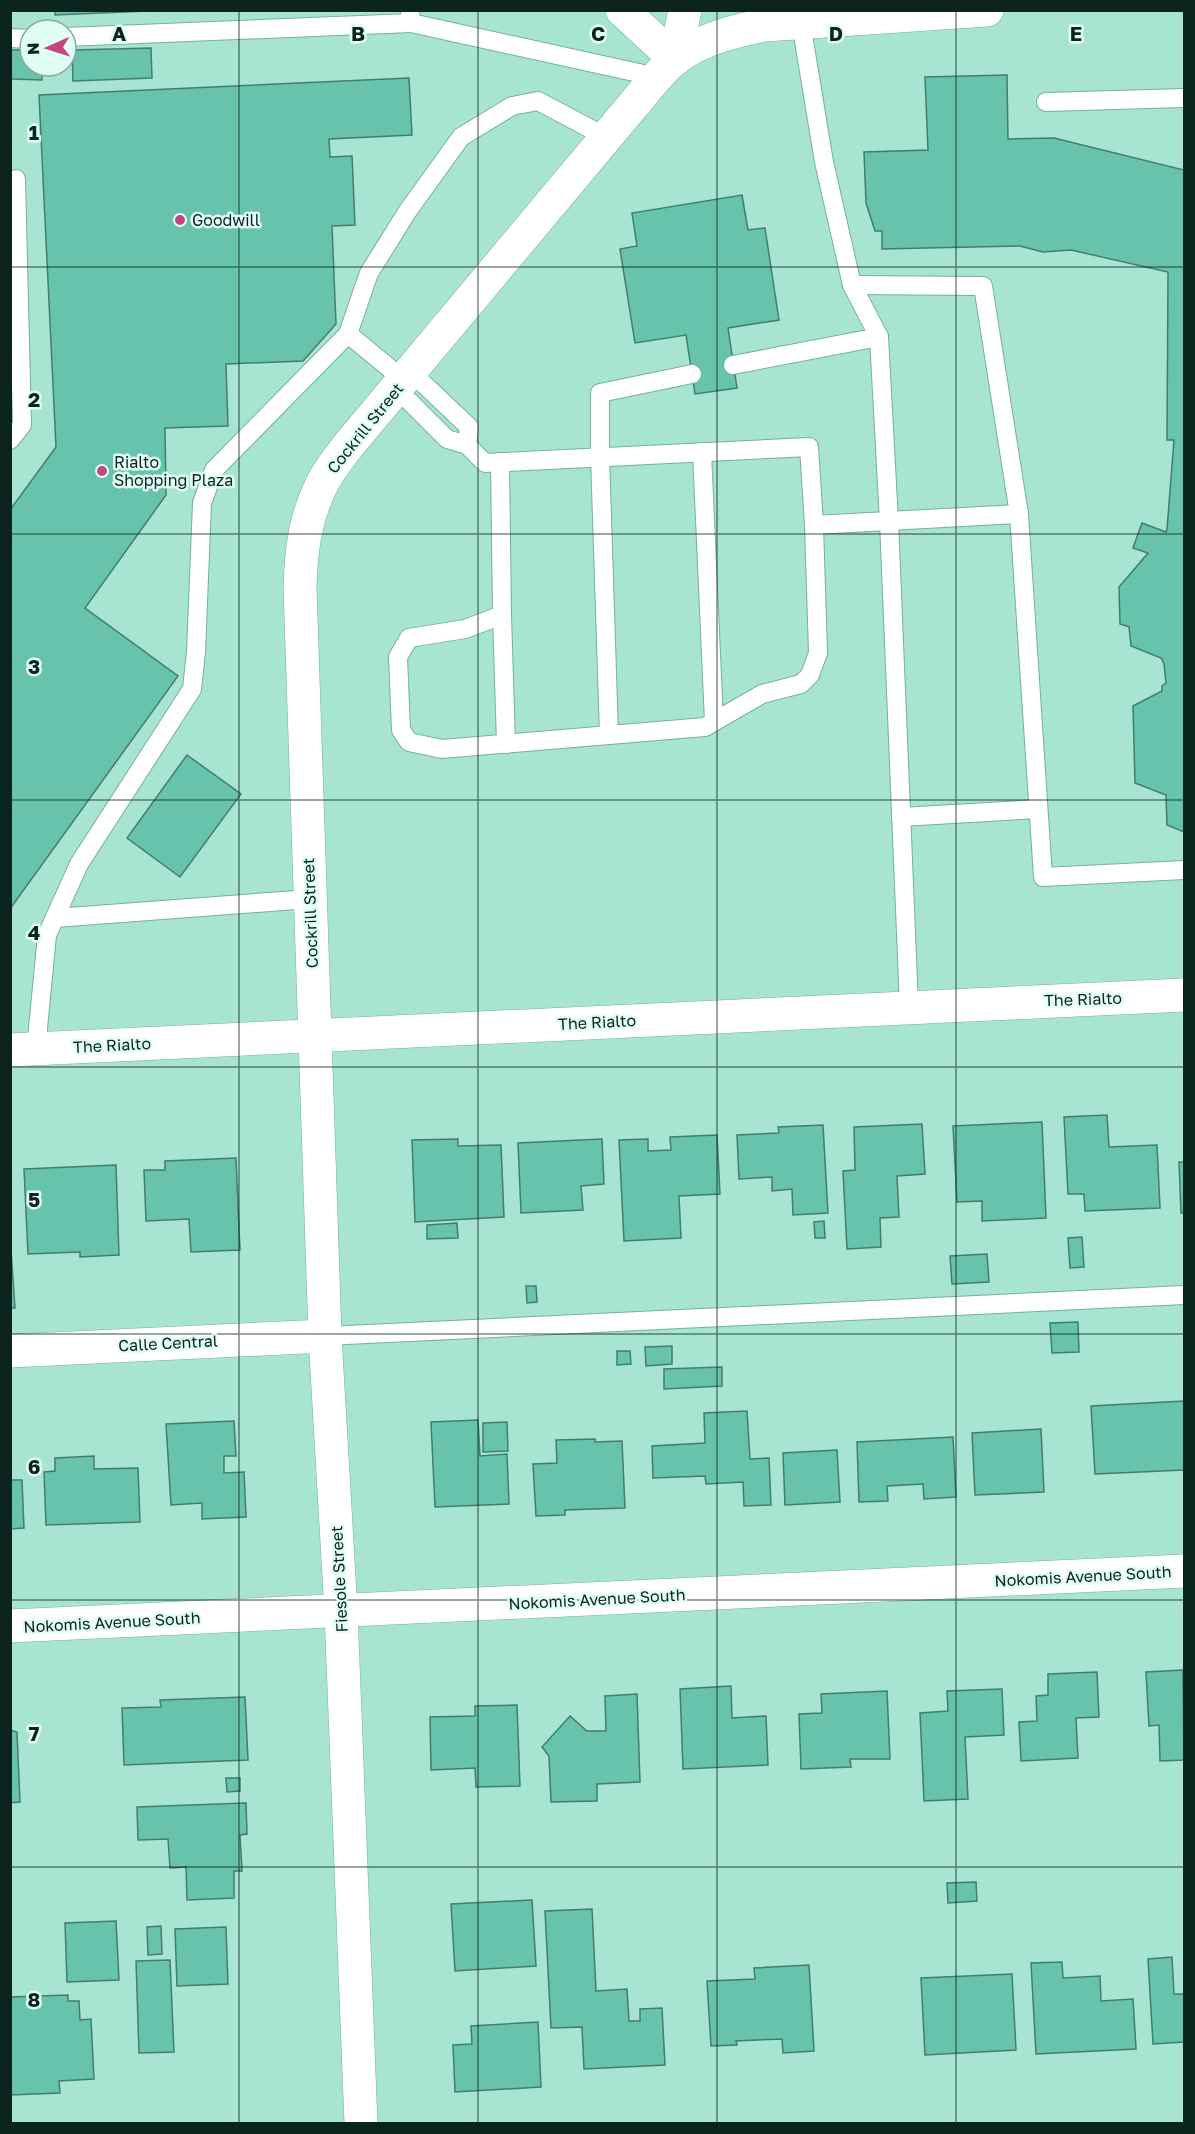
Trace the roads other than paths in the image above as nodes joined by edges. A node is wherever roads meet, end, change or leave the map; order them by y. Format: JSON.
{"nodes":[{"id":1,"x":622,"y":10,"type":"edge"},
{"id":2,"x":686,"y":10,"type":"edge"},
{"id":3,"x":987,"y":10,"type":"edge"},
{"id":4,"x":844,"y":15,"type":"edge"},
{"id":5,"x":410,"y":17,"type":"edge"},
{"id":6,"x":801,"y":22,"type":"junction"},
{"id":7,"x":78,"y":36,"type":"edge"},
{"id":8,"x":666,"y":68,"type":"junction"},
{"id":9,"x":1185,"y":98,"type":"edge"},
{"id":10,"x":1046,"y":102,"type":"dead end"},
{"id":11,"x":606,"y":137,"type":"junction"},
{"id":12,"x":16,"y":179,"type":"dead end"},
{"id":13,"x":852,"y":285,"type":"junction"},
{"id":14,"x":348,"y":334,"type":"junction"},
{"id":15,"x":879,"y":337,"type":"junction"},
{"id":16,"x":733,"y":365,"type":"dead end"},
{"id":17,"x":692,"y":374,"type":"dead end"},
{"id":18,"x":404,"y":380,"type":"junction"},
{"id":19,"x":10,"y":440,"type":"edge"},
{"id":20,"x":600,"y":447,"type":"junction"},
{"id":21,"x":702,"y":452,"type":"junction"},
{"id":22,"x":500,"y":462,"type":"junction"},
{"id":23,"x":1019,"y":514,"type":"junction"},
{"id":24,"x":889,"y":521,"type":"junction"},
{"id":25,"x":814,"y":525,"type":"junction"},
{"id":26,"x":502,"y":615,"type":"junction"},
{"id":27,"x":714,"y":722,"type":"junction"},
{"id":28,"x":609,"y":735,"type":"junction"},
{"id":29,"x":506,"y":744,"type":"junction"},
{"id":30,"x":1038,"y":809,"type":"junction"},
{"id":31,"x":901,"y":817,"type":"junction"},
{"id":32,"x":1185,"y":870,"type":"edge"},
{"id":33,"x":309,"y":900,"type":"junction"},
{"id":34,"x":55,"y":918,"type":"junction"},
{"id":35,"x":1185,"y":995,"type":"edge"},
{"id":36,"x":909,"y":1006,"type":"junction"},
{"id":37,"x":314,"y":1036,"type":"junction"},
{"id":38,"x":23,"y":1049,"type":"edge"},
{"id":39,"x":1185,"y":1295,"type":"edge"},
{"id":40,"x":325,"y":1336,"type":"junction"},
{"id":41,"x":10,"y":1351,"type":"edge"},
{"id":42,"x":1185,"y":1571,"type":"edge"},
{"id":43,"x":341,"y":1611,"type":"junction"},
{"id":44,"x":10,"y":1626,"type":"edge"},
{"id":45,"x":361,"y":2124,"type":"edge"}],
"edges":[{"from":1,"to":8,"type":"street"},
{"from":2,"to":8,"type":"street","name":"Cockrill Street"},
{"from":3,"to":4,"type":"street","name":"Cockrill Street"},
{"from":4,"to":6,"type":"street","name":"Cockrill Street"},
{"from":5,"to":7,"type":"lane"},
{"from":5,"to":8,"type":"lane"},
{"from":6,"to":8,"type":"street","name":"Cockrill Street"},
{"from":6,"to":13,"type":"lane"},
{"from":8,"to":11,"type":"street","name":"Cockrill Street"},
{"from":9,"to":10,"type":"lane"},
{"from":11,"to":14,"type":"lane"},
{"from":11,"to":18,"type":"street","name":"Cockrill Street"},
{"from":12,"to":19,"type":"lane"},
{"from":13,"to":15,"type":"lane"},
{"from":13,"to":23,"type":"lane"},
{"from":14,"to":18,"type":"lane"},
{"from":14,"to":34,"type":"lane"},
{"from":15,"to":16,"type":"lane"},
{"from":15,"to":24,"type":"lane"},
{"from":17,"to":20,"type":"lane"},
{"from":18,"to":22,"type":"lane"},
{"from":18,"to":33,"type":"street","name":"Cockrill Street"},
{"from":20,"to":21,"type":"lane"},
{"from":20,"to":22,"type":"lane"},
{"from":20,"to":28,"type":"lane"},
{"from":21,"to":25,"type":"lane"},
{"from":21,"to":27,"type":"lane"},
{"from":22,"to":26,"type":"lane"},
{"from":23,"to":24,"type":"lane"},
{"from":23,"to":30,"type":"lane"},
{"from":24,"to":25,"type":"lane"},
{"from":24,"to":31,"type":"lane"},
{"from":25,"to":27,"type":"lane"},
{"from":26,"to":29,"type":"lane"},
{"from":26,"to":29,"type":"lane"},
{"from":27,"to":28,"type":"lane"},
{"from":28,"to":29,"type":"lane"},
{"from":30,"to":31,"type":"lane"},
{"from":30,"to":32,"type":"lane"},
{"from":31,"to":36,"type":"lane"},
{"from":33,"to":34,"type":"lane"},
{"from":33,"to":37,"type":"street","name":"Cockrill Street"},
{"from":34,"to":38,"type":"lane"},
{"from":35,"to":36,"type":"street","name":"The Rialto"},
{"from":36,"to":37,"type":"street","name":"The Rialto"},
{"from":37,"to":38,"type":"street","name":"The Rialto"},
{"from":37,"to":40,"type":"street","name":"Fiesole Street"},
{"from":39,"to":40,"type":"lane"},
{"from":40,"to":41,"type":"street","name":"Calle Central"},
{"from":40,"to":43,"type":"street","name":"Fiesole Street"},
{"from":42,"to":43,"type":"street","name":"Nokomis Avenue South"},
{"from":43,"to":44,"type":"street","name":"Nokomis Avenue South"},
{"from":43,"to":45,"type":"street","name":"Fiesole Street"}]}
